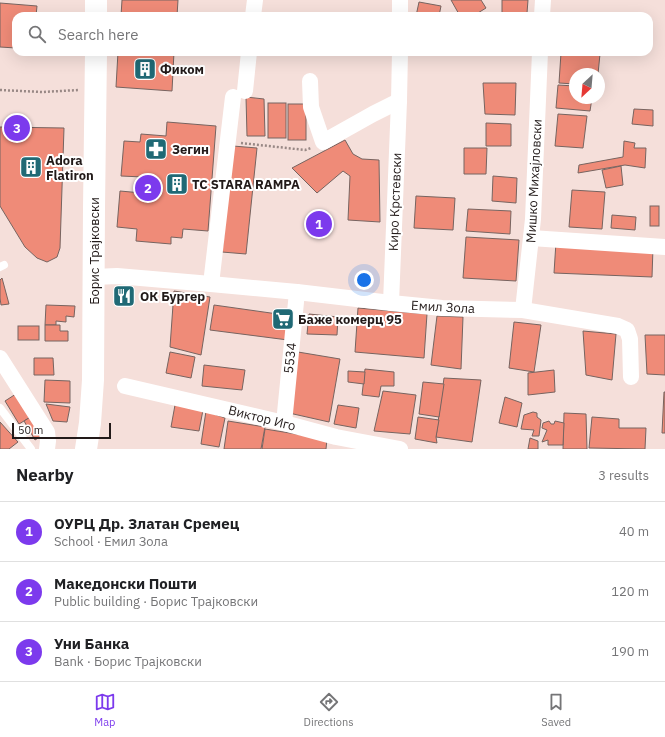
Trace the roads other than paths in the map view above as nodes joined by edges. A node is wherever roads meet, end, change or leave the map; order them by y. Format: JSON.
{"nodes":[{"id":1,"x":96,"y":0,"type":"edge"},
{"id":2,"x":255,"y":0,"type":"edge"},
{"id":3,"x":400,"y":0,"type":"edge"},
{"id":4,"x":543,"y":0,"type":"edge"},
{"id":5,"x":96,"y":12,"type":"edge"},
{"id":6,"x":254,"y":12,"type":"edge"},
{"id":7,"x":400,"y":12,"type":"edge"},
{"id":8,"x":542,"y":12,"type":"edge"},
{"id":9,"x":96,"y":56,"type":"edge"},
{"id":10,"x":248,"y":56,"type":"edge"},
{"id":11,"x":400,"y":56,"type":"edge"},
{"id":12,"x":540,"y":56,"type":"edge"},
{"id":13,"x":310,"y":81,"type":"dead end"},
{"id":14,"x":399,"y":101,"type":"junction"},
{"id":15,"x":531,"y":238,"type":"junction"},
{"id":16,"x":665,"y":247,"type":"edge"},
{"id":17,"x":94,"y":277,"type":"junction"},
{"id":18,"x":211,"y":284,"type":"junction"},
{"id":19,"x":297,"y":292,"type":"junction"},
{"id":20,"x":391,"y":303,"type":"junction"},
{"id":21,"x":523,"y":310,"type":"junction"},
{"id":22,"x":0,"y":358,"type":"edge"},
{"id":23,"x":631,"y":377,"type":"dead end"},
{"id":24,"x":125,"y":386,"type":"dead end"},
{"id":25,"x":0,"y":408,"type":"edge"},
{"id":26,"x":284,"y":423,"type":"junction"},
{"id":27,"x":336,"y":443,"type":"edge"},
{"id":28,"x":31,"y":449,"type":"edge"},
{"id":29,"x":47,"y":449,"type":"edge"},
{"id":30,"x":86,"y":449,"type":"edge"},
{"id":31,"x":400,"y":449,"type":"edge"}],
"edges":[{"from":1,"to":5,"type":"street"},
{"from":2,"to":6,"type":"street"},
{"from":3,"to":7,"type":"street"},
{"from":4,"to":8,"type":"street"},
{"from":9,"to":17,"type":"street","name":"Борис Трајковски"},
{"from":10,"to":18,"type":"street"},
{"from":11,"to":14,"type":"street","name":"Киро Крстевски"},
{"from":12,"to":15,"type":"street","name":"Мишко Михајловски"},
{"from":13,"to":14,"type":"street"},
{"from":14,"to":20,"type":"street","name":"Киро Крстевски"},
{"from":15,"to":16,"type":"street"},
{"from":15,"to":21,"type":"street","name":"Мишко Михајловски"},
{"from":17,"to":18,"type":"street","name":"Емил Зола"},
{"from":17,"to":30,"type":"street","name":"Борис Трајковски"},
{"from":18,"to":19,"type":"street","name":"Емил Зола"},
{"from":19,"to":20,"type":"street","name":"Емил Зола"},
{"from":19,"to":26,"type":"street","name":"5534"},
{"from":20,"to":21,"type":"street","name":"Емил Зола"},
{"from":21,"to":23,"type":"street","name":"Емил Зола"},
{"from":22,"to":29,"type":"street"},
{"from":24,"to":26,"type":"street","name":"Виктор Иго"},
{"from":25,"to":28,"type":"lane"},
{"from":26,"to":27,"type":"street","name":"Виктор Иго"},
{"from":27,"to":31,"type":"street","name":"Виктор Иго"}]}
